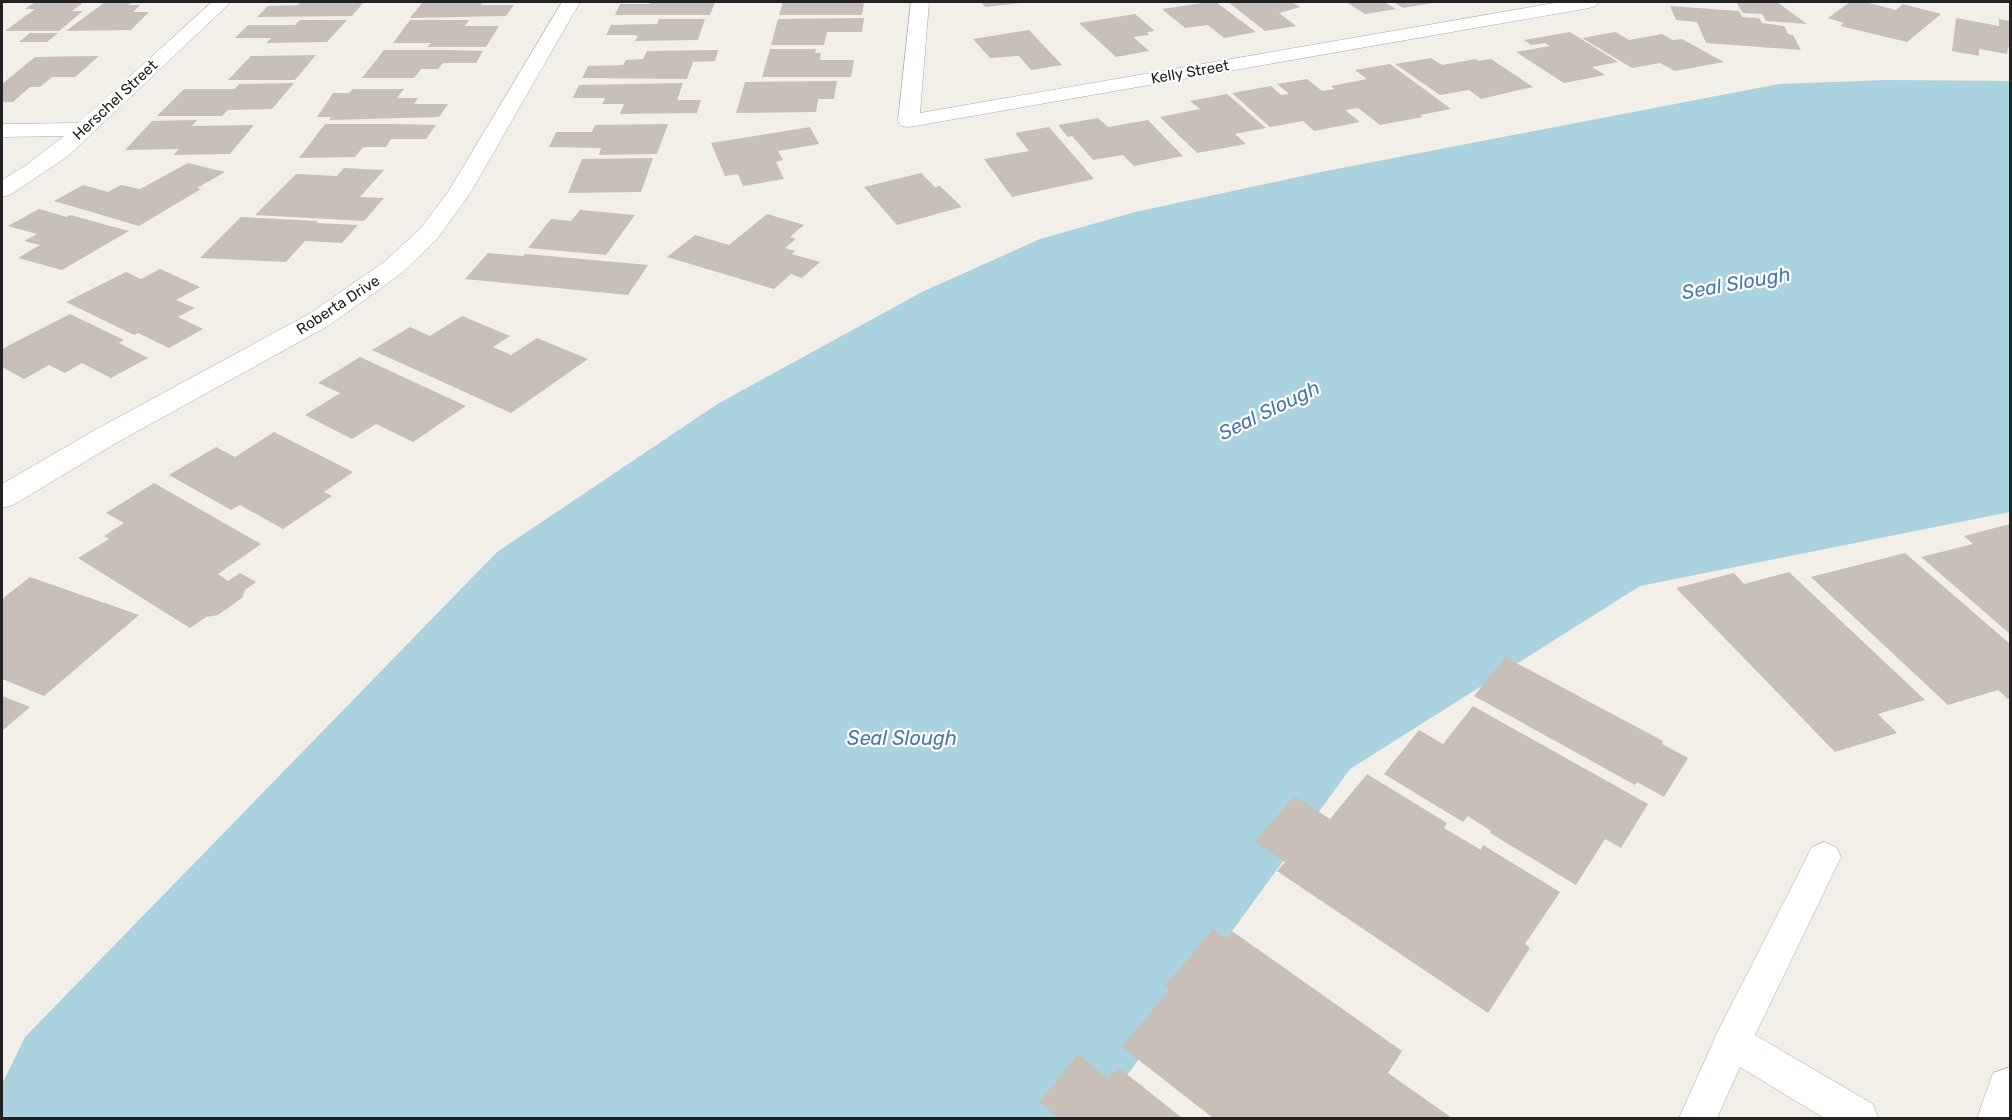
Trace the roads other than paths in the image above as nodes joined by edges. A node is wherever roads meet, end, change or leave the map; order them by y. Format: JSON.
{"nodes":[{"id":1,"x":222,"y":2,"type":"edge"},
{"id":2,"x":571,"y":2,"type":"edge"},
{"id":3,"x":920,"y":2,"type":"edge"},
{"id":4,"x":1588,"y":2,"type":"edge"},
{"id":5,"x":2,"y":129,"type":"edge"},
{"id":6,"x":85,"y":129,"type":"junction"},
{"id":7,"x":2,"y":190,"type":"edge"},
{"id":8,"x":2,"y":498,"type":"edge"},
{"id":9,"x":1824,"y":856,"type":"dead end"},
{"id":10,"x":1732,"y":1042,"type":"junction"},
{"id":11,"x":2010,"y":1090,"type":"edge"},
{"id":12,"x":1698,"y":1119,"type":"edge"},
{"id":13,"x":1859,"y":1119,"type":"edge"},
{"id":14,"x":2001,"y":1119,"type":"edge"}],
"edges":[{"from":1,"to":6,"type":"street","name":"Herschel Street"},
{"from":2,"to":8,"type":"street","name":"Roberta Drive"},
{"from":3,"to":4,"type":"street","name":"Kelly Street"},
{"from":5,"to":6,"type":"street"},
{"from":6,"to":7,"type":"street","name":"Herschel Street"},
{"from":9,"to":10,"type":"lane"},
{"from":10,"to":12,"type":"lane"},
{"from":10,"to":13,"type":"lane"},
{"from":11,"to":14,"type":"street"}]}
